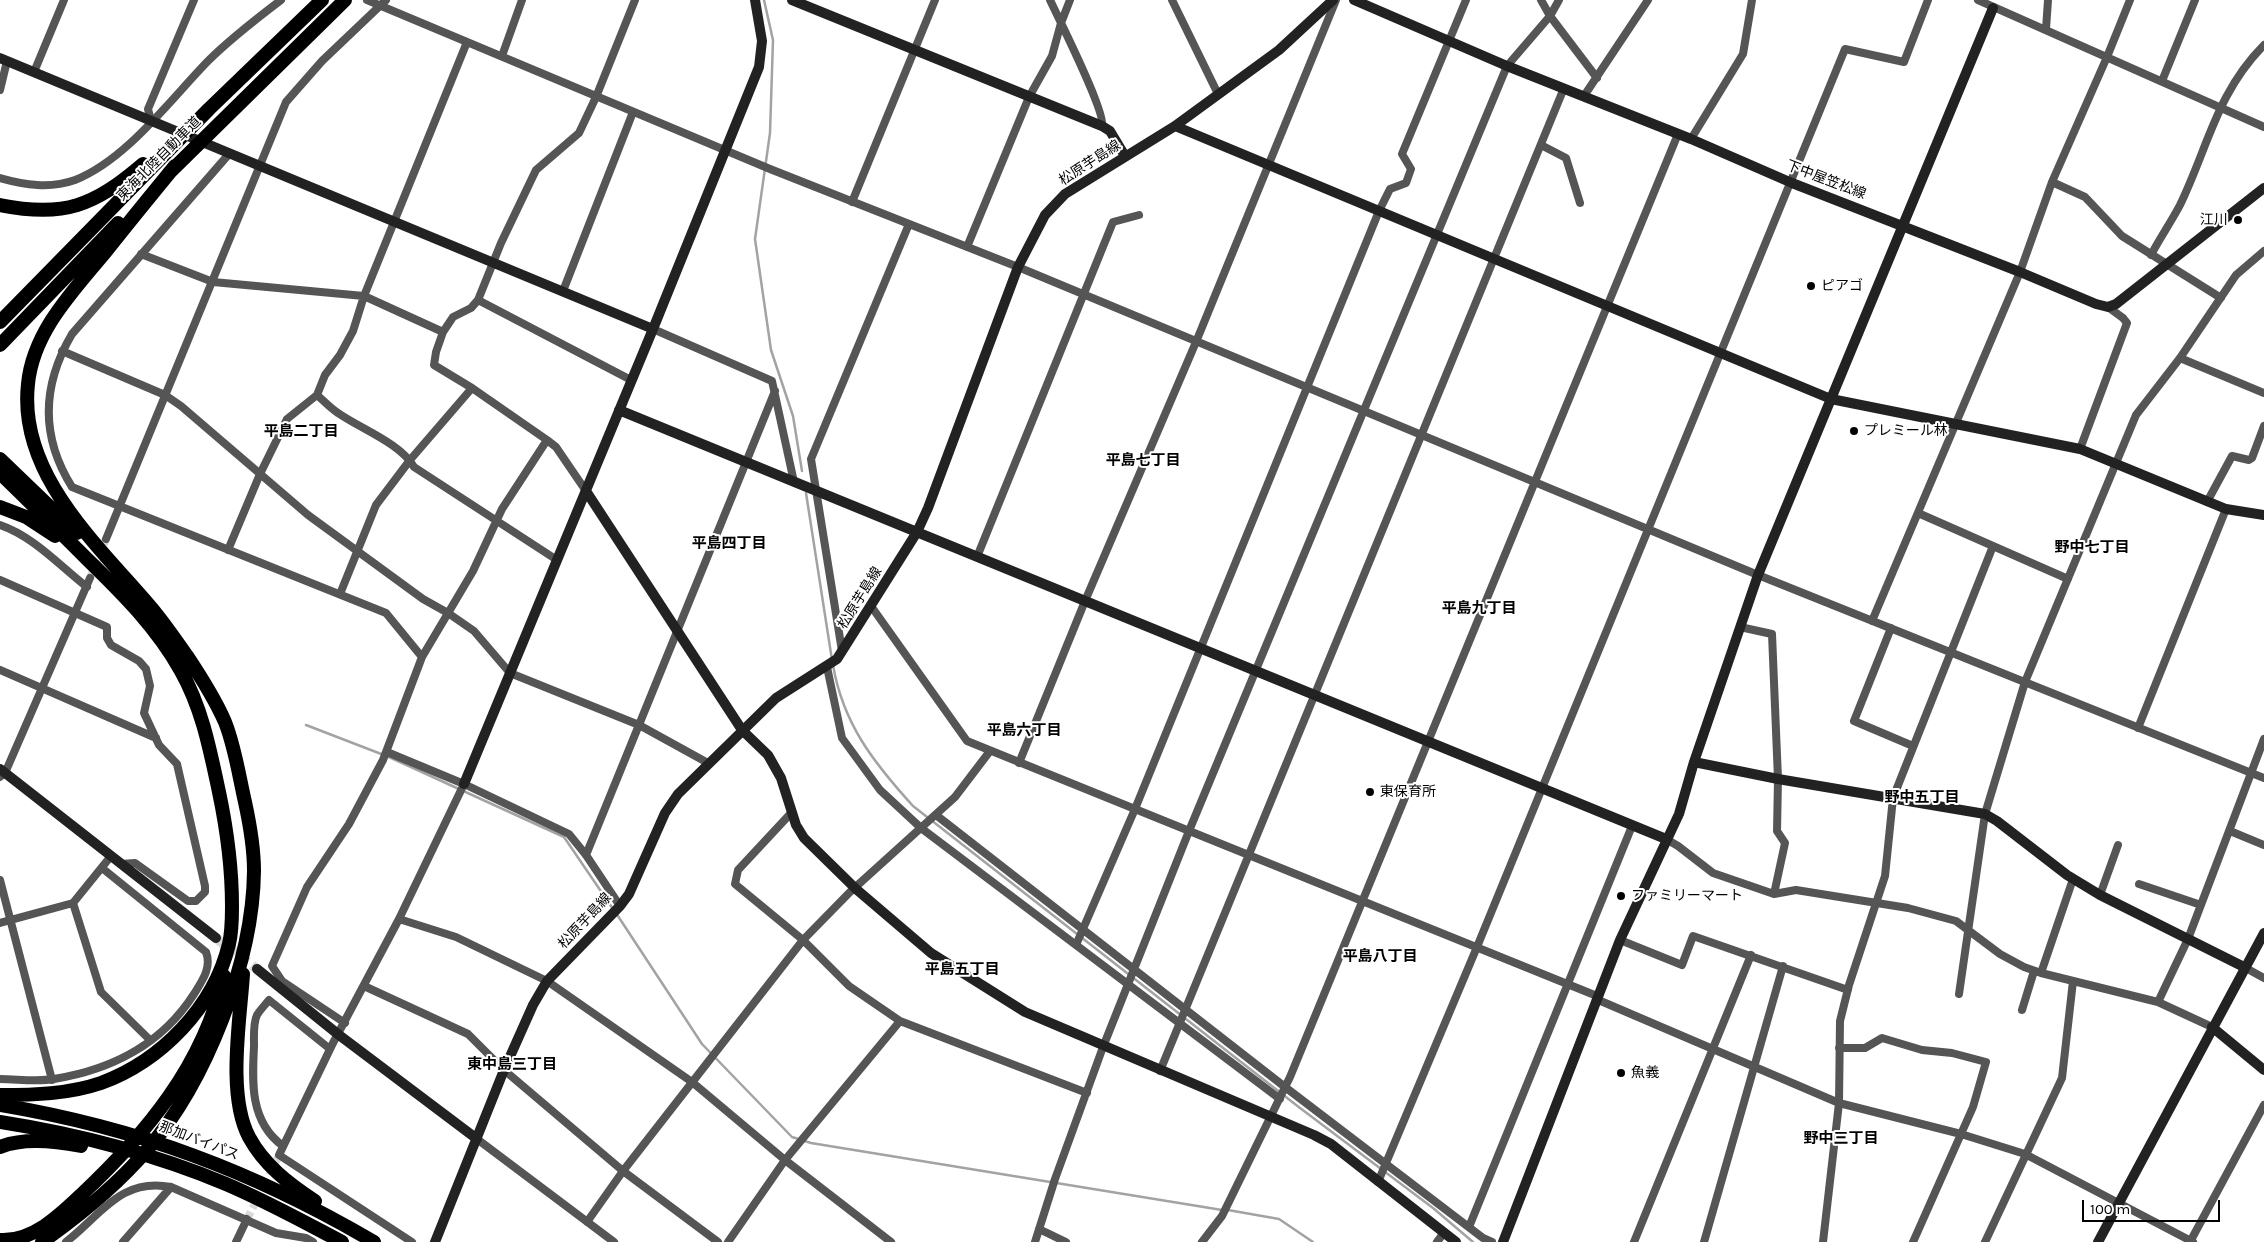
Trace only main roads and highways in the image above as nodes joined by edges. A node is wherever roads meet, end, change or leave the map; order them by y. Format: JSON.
{"nodes":[{"id":1,"x":321,"y":1,"type":"edge"},
{"id":2,"x":340,"y":4,"type":"edge"},
{"id":3,"x":171,"y":144,"type":"junction"},
{"id":4,"x":180,"y":162,"type":"junction"},
{"id":5,"x":0,"y":205,"type":"edge"},
{"id":6,"x":0,"y":322,"type":"edge"},
{"id":7,"x":0,"y":345,"type":"edge"},
{"id":8,"x":0,"y":459,"type":"edge"},
{"id":9,"x":0,"y":473,"type":"edge"},
{"id":10,"x":0,"y":507,"type":"edge"},
{"id":11,"x":128,"y":590,"type":"junction"},
{"id":12,"x":230,"y":943,"type":"junction"},
{"id":13,"x":244,"y":943,"type":"junction"},
{"id":14,"x":0,"y":1095,"type":"edge"},
{"id":15,"x":0,"y":1105,"type":"edge"},
{"id":16,"x":0,"y":1122,"type":"edge"},
{"id":17,"x":0,"y":1147,"type":"edge"},
{"id":18,"x":107,"y":1147,"type":"junction"},
{"id":19,"x":318,"y":1207,"type":"junction"},
{"id":20,"x":0,"y":1240,"type":"edge"},
{"id":21,"x":42,"y":1242,"type":"edge"},
{"id":22,"x":342,"y":1242,"type":"edge"},
{"id":23,"x":374,"y":1242,"type":"edge"},
{"id":24,"x":381,"y":1242,"type":"edge"}],
"edges":[{"from":1,"to":3,"type":"highway","name":"東海北陸自動車道"},
{"from":2,"to":4,"type":"highway","name":"東海北陸自動車道"},
{"from":3,"to":5,"type":"highway"},
{"from":3,"to":6,"type":"highway","name":"東海北陸自動車道"},
{"from":4,"to":7,"type":"highway","name":"東海北陸自動車道"},
{"from":4,"to":11,"type":"highway"},
{"from":8,"to":11,"type":"highway"},
{"from":9,"to":11,"type":"highway"},
{"from":10,"to":11,"type":"highway"},
{"from":11,"to":12,"type":"highway"},
{"from":11,"to":13,"type":"highway"},
{"from":12,"to":14,"type":"highway"},
{"from":12,"to":20,"type":"highway"},
{"from":13,"to":19,"type":"highway"},
{"from":13,"to":21,"type":"highway"},
{"from":15,"to":19,"type":"highway","name":"那加バイパス"},
{"from":16,"to":18,"type":"highway"},
{"from":17,"to":18,"type":"highway"},
{"from":18,"to":22,"type":"highway"},
{"from":19,"to":23,"type":"highway","name":"那加バイパス"},
{"from":19,"to":24,"type":"highway"}]}
